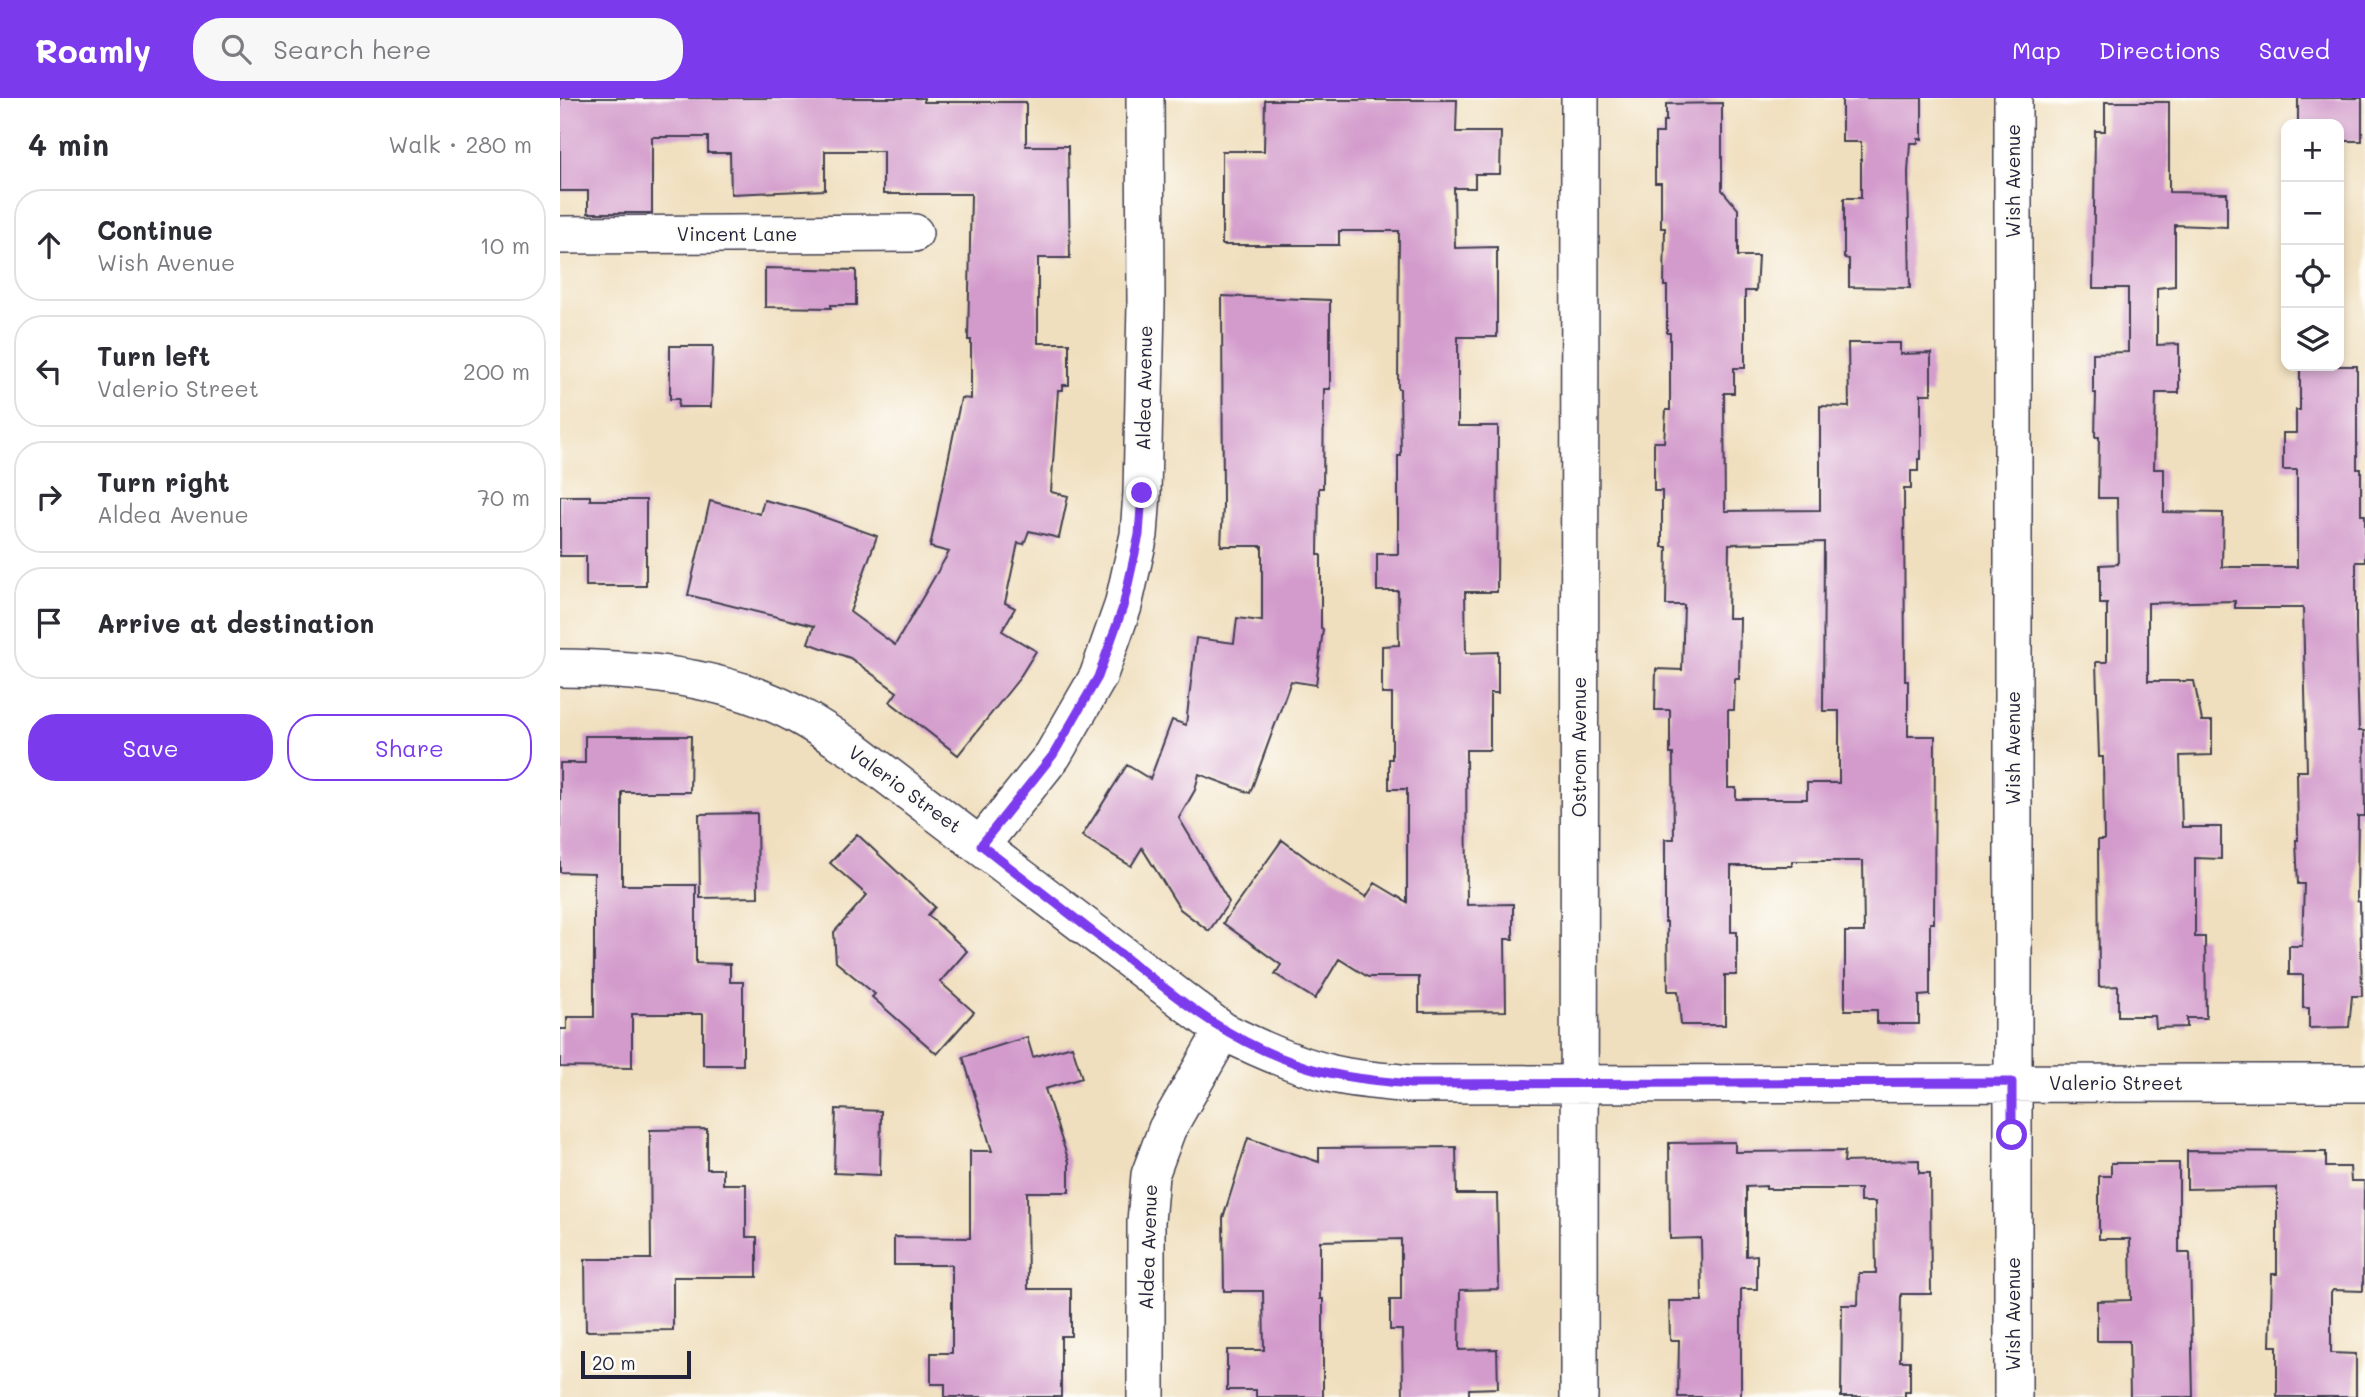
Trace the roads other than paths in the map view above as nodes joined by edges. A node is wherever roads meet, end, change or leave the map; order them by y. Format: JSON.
{"nodes":[{"id":1,"x":1145,"y":98,"type":"edge"},
{"id":2,"x":1580,"y":98,"type":"edge"},
{"id":3,"x":2012,"y":98,"type":"edge"},
{"id":4,"x":914,"y":233,"type":"dead end"},
{"id":5,"x":560,"y":235,"type":"edge"},
{"id":6,"x":560,"y":668,"type":"edge"},
{"id":7,"x":981,"y":845,"type":"junction"},
{"id":8,"x":1223,"y":1031,"type":"junction"},
{"id":9,"x":2012,"y":1082,"type":"junction"},
{"id":10,"x":2365,"y":1083,"type":"edge"},
{"id":11,"x":1578,"y":1084,"type":"junction"},
{"id":12,"x":1146,"y":1397,"type":"edge"},
{"id":13,"x":1579,"y":1397,"type":"edge"},
{"id":14,"x":2013,"y":1397,"type":"edge"}],
"edges":[{"from":1,"to":7,"type":"street","name":"Aldea Avenue"},
{"from":2,"to":11,"type":"street","name":"Ostrom Avenue"},
{"from":3,"to":9,"type":"street","name":"Wish Avenue"},
{"from":4,"to":5,"type":"street","name":"Vincent Lane"},
{"from":6,"to":7,"type":"street","name":"Valerio Street"},
{"from":7,"to":8,"type":"street","name":"Valerio Street"},
{"from":8,"to":11,"type":"street","name":"Valerio Street"},
{"from":8,"to":12,"type":"street","name":"Aldea Avenue"},
{"from":9,"to":10,"type":"street","name":"Valerio Street"},
{"from":9,"to":11,"type":"street","name":"Valerio Street"},
{"from":9,"to":14,"type":"street","name":"Wish Avenue"},
{"from":11,"to":13,"type":"street","name":"Ostrom Avenue"}]}
